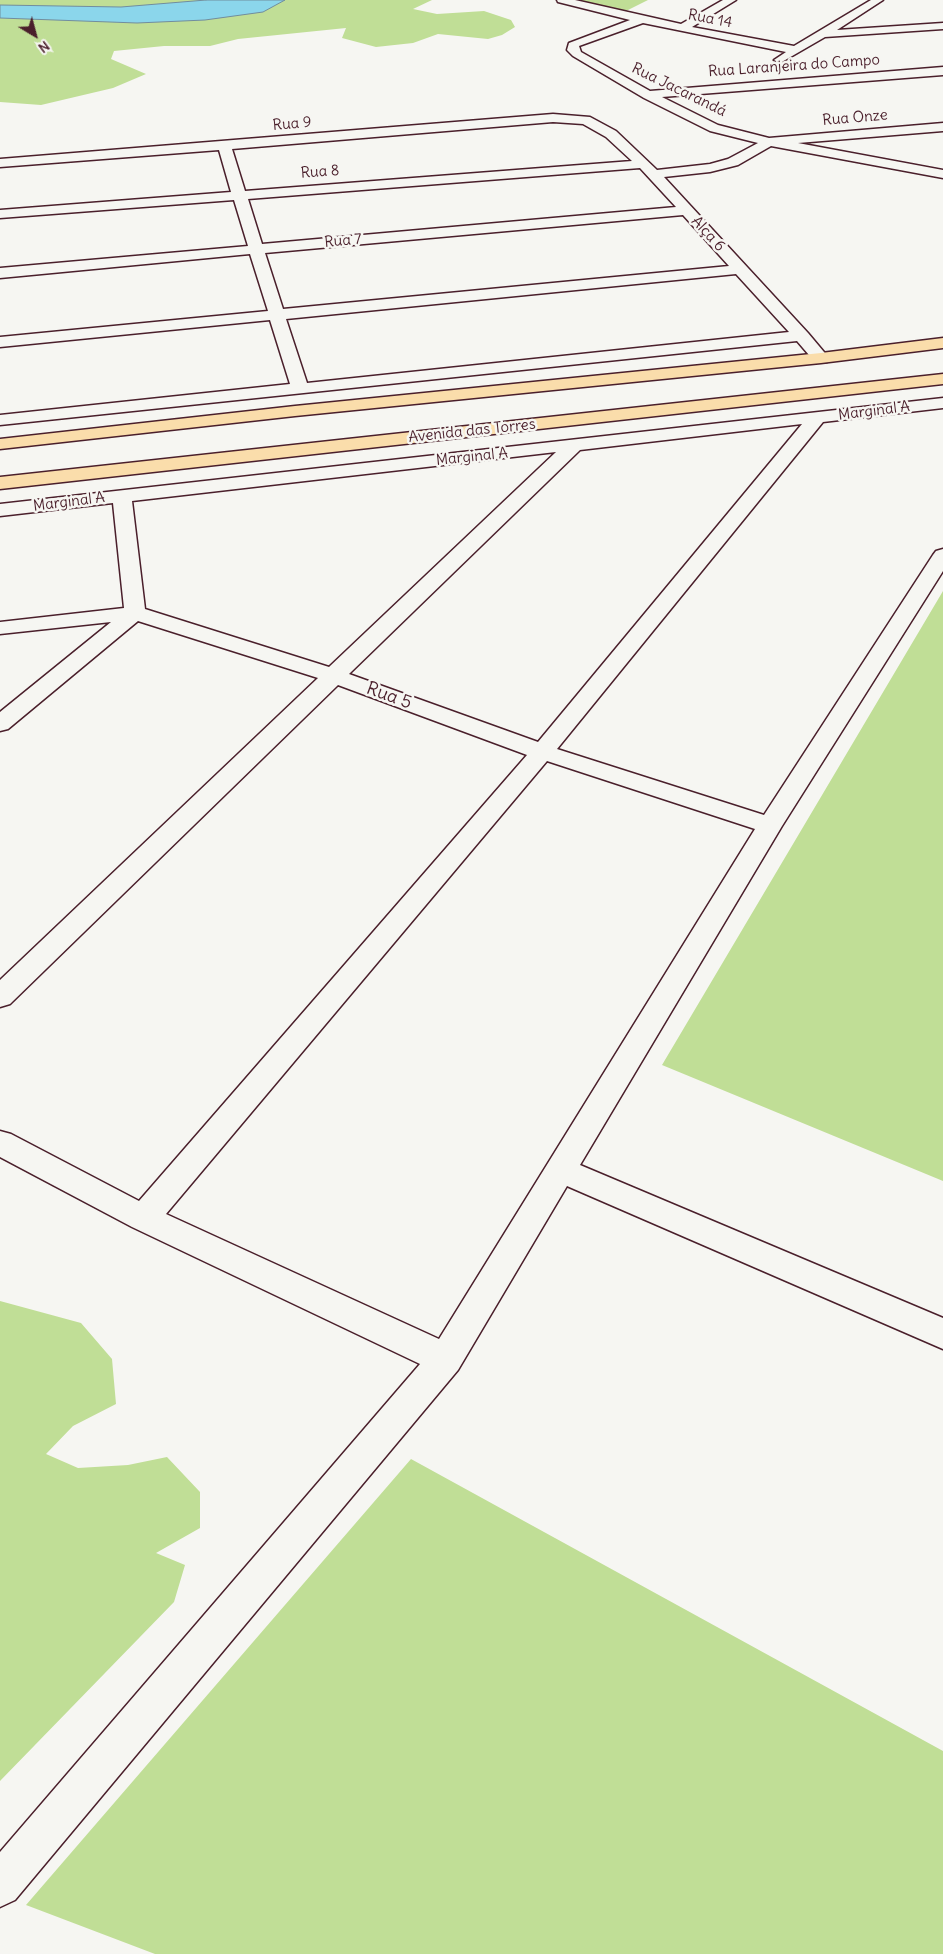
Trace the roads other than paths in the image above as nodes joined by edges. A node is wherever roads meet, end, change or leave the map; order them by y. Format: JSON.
{"nodes":[{"id":1,"x":562,"y":0,"type":"edge"},
{"id":2,"x":731,"y":0,"type":"edge"},
{"id":3,"x":878,"y":0,"type":"edge"},
{"id":4,"x":642,"y":20,"type":"junction"},
{"id":5,"x":943,"y":26,"type":"edge"},
{"id":6,"x":682,"y":28,"type":"junction"},
{"id":7,"x":822,"y":35,"type":"junction"},
{"id":8,"x":795,"y":50,"type":"junction"},
{"id":9,"x":771,"y":66,"type":"dead end"},
{"id":10,"x":943,"y":71,"type":"edge"},
{"id":11,"x":755,"y":76,"type":"dead end"},
{"id":12,"x":739,"y":86,"type":"junction"},
{"id":13,"x":648,"y":94,"type":"junction"},
{"id":14,"x":586,"y":120,"type":"joint"},
{"id":15,"x":943,"y":127,"type":"edge"},
{"id":16,"x":769,"y":142,"type":"junction"},
{"id":17,"x":224,"y":146,"type":"junction"},
{"id":18,"x":0,"y":163,"type":"edge"},
{"id":19,"x":649,"y":169,"type":"junction"},
{"id":20,"x":943,"y":174,"type":"edge"},
{"id":21,"x":239,"y":194,"type":"junction"},
{"id":22,"x":686,"y":210,"type":"junction"},
{"id":23,"x":0,"y":214,"type":"edge"},
{"id":24,"x":256,"y":249,"type":"junction"},
{"id":25,"x":740,"y":269,"type":"junction"},
{"id":26,"x":0,"y":273,"type":"edge"},
{"id":27,"x":277,"y":315,"type":"junction"},
{"id":28,"x":802,"y":336,"type":"junction"},
{"id":29,"x":0,"y":342,"type":"edge"},
{"id":30,"x":943,"y":343,"type":"edge"},
{"id":31,"x":821,"y":358,"type":"junction"},
{"id":32,"x":943,"y":379,"type":"edge"},
{"id":33,"x":300,"y":389,"type":"junction"},
{"id":34,"x":943,"y":403,"type":"edge"},
{"id":35,"x":817,"y":418,"type":"junction"},
{"id":36,"x":0,"y":420,"type":"edge"},
{"id":37,"x":0,"y":444,"type":"edge"},
{"id":38,"x":574,"y":445,"type":"junction"},
{"id":39,"x":0,"y":483,"type":"edge"},
{"id":40,"x":122,"y":496,"type":"junction"},
{"id":41,"x":0,"y":510,"type":"edge"},
{"id":42,"x":943,"y":555,"type":"edge"},
{"id":43,"x":135,"y":612,"type":"junction"},
{"id":44,"x":0,"y":628,"type":"edge"},
{"id":45,"x":334,"y":676,"type":"junction"},
{"id":46,"x":0,"y":724,"type":"edge"},
{"id":47,"x":542,"y":752,"type":"junction"},
{"id":48,"x":770,"y":825,"type":"junction"},
{"id":49,"x":0,"y":997,"type":"edge"},
{"id":50,"x":0,"y":1144,"type":"edge"},
{"id":51,"x":561,"y":1170,"type":"junction"},
{"id":52,"x":143,"y":1218,"type":"junction"},
{"id":53,"x":943,"y":1334,"type":"edge"},
{"id":54,"x":446,"y":1359,"type":"junction"},
{"id":55,"x":0,"y":1885,"type":"edge"}],
"edges":[{"from":1,"to":4,"type":"street","name":"Rua 14"},
{"from":2,"to":6,"type":"street"},
{"from":3,"to":7,"type":"street"},
{"from":4,"to":6,"type":"street","name":"Rua 14"},
{"from":4,"to":13,"type":"street","name":"Rua Jacarandá"},
{"from":5,"to":7,"type":"street"},
{"from":6,"to":8,"type":"street","name":"Rua 14"},
{"from":7,"to":8,"type":"street"},
{"from":8,"to":9,"type":"street"},
{"from":10,"to":12,"type":"street","name":"Rua Laranjeira do Campo"},
{"from":11,"to":12,"type":"street"},
{"from":12,"to":13,"type":"street","name":"Rua Laranjeira do Campo"},
{"from":13,"to":16,"type":"street","name":"Rua Jacarandá"},
{"from":14,"to":17,"type":"street","name":"Rua 9"},
{"from":14,"to":19,"type":"street","name":"Alça 6"},
{"from":15,"to":16,"type":"street","name":"Rua Onze"},
{"from":16,"to":19,"type":"street","name":"Rua 8"},
{"from":16,"to":20,"type":"street","name":"Rua Jacarandá"},
{"from":17,"to":18,"type":"street","name":"Rua 9"},
{"from":17,"to":21,"type":"street"},
{"from":19,"to":21,"type":"street","name":"Rua 8"},
{"from":19,"to":22,"type":"street","name":"Alça 6"},
{"from":21,"to":23,"type":"street","name":"Rua 8"},
{"from":21,"to":24,"type":"street"},
{"from":22,"to":24,"type":"street","name":"Rua 7"},
{"from":22,"to":25,"type":"street","name":"Alça 6"},
{"from":24,"to":26,"type":"street","name":"Rua 7"},
{"from":24,"to":27,"type":"street"},
{"from":25,"to":27,"type":"street"},
{"from":25,"to":28,"type":"street","name":"Alça 6"},
{"from":27,"to":29,"type":"street"},
{"from":27,"to":33,"type":"street"},
{"from":28,"to":31,"type":"street","name":"Alça 6"},
{"from":28,"to":33,"type":"street"},
{"from":30,"to":31,"type":"main road"},
{"from":31,"to":37,"type":"main road"},
{"from":32,"to":39,"type":"main road","name":"Avenida das Torres"},
{"from":33,"to":36,"type":"street"},
{"from":34,"to":35,"type":"street","name":"Marginal A"},
{"from":35,"to":38,"type":"street","name":"Marginal A"},
{"from":35,"to":47,"type":"street"},
{"from":38,"to":40,"type":"street","name":"Marginal A"},
{"from":38,"to":45,"type":"street"},
{"from":40,"to":41,"type":"street","name":"Marginal A"},
{"from":40,"to":43,"type":"street"},
{"from":42,"to":48,"type":"street"},
{"from":43,"to":44,"type":"street","name":"Rua 5"},
{"from":43,"to":45,"type":"street","name":"Rua 5"},
{"from":43,"to":46,"type":"street"},
{"from":45,"to":47,"type":"street","name":"Rua 5"},
{"from":45,"to":49,"type":"street"},
{"from":47,"to":48,"type":"street","name":"Rua 5"},
{"from":47,"to":52,"type":"street"},
{"from":48,"to":51,"type":"street"},
{"from":50,"to":52,"type":"street"},
{"from":51,"to":53,"type":"street"},
{"from":51,"to":54,"type":"street"},
{"from":52,"to":54,"type":"street"},
{"from":54,"to":55,"type":"street"}]}
